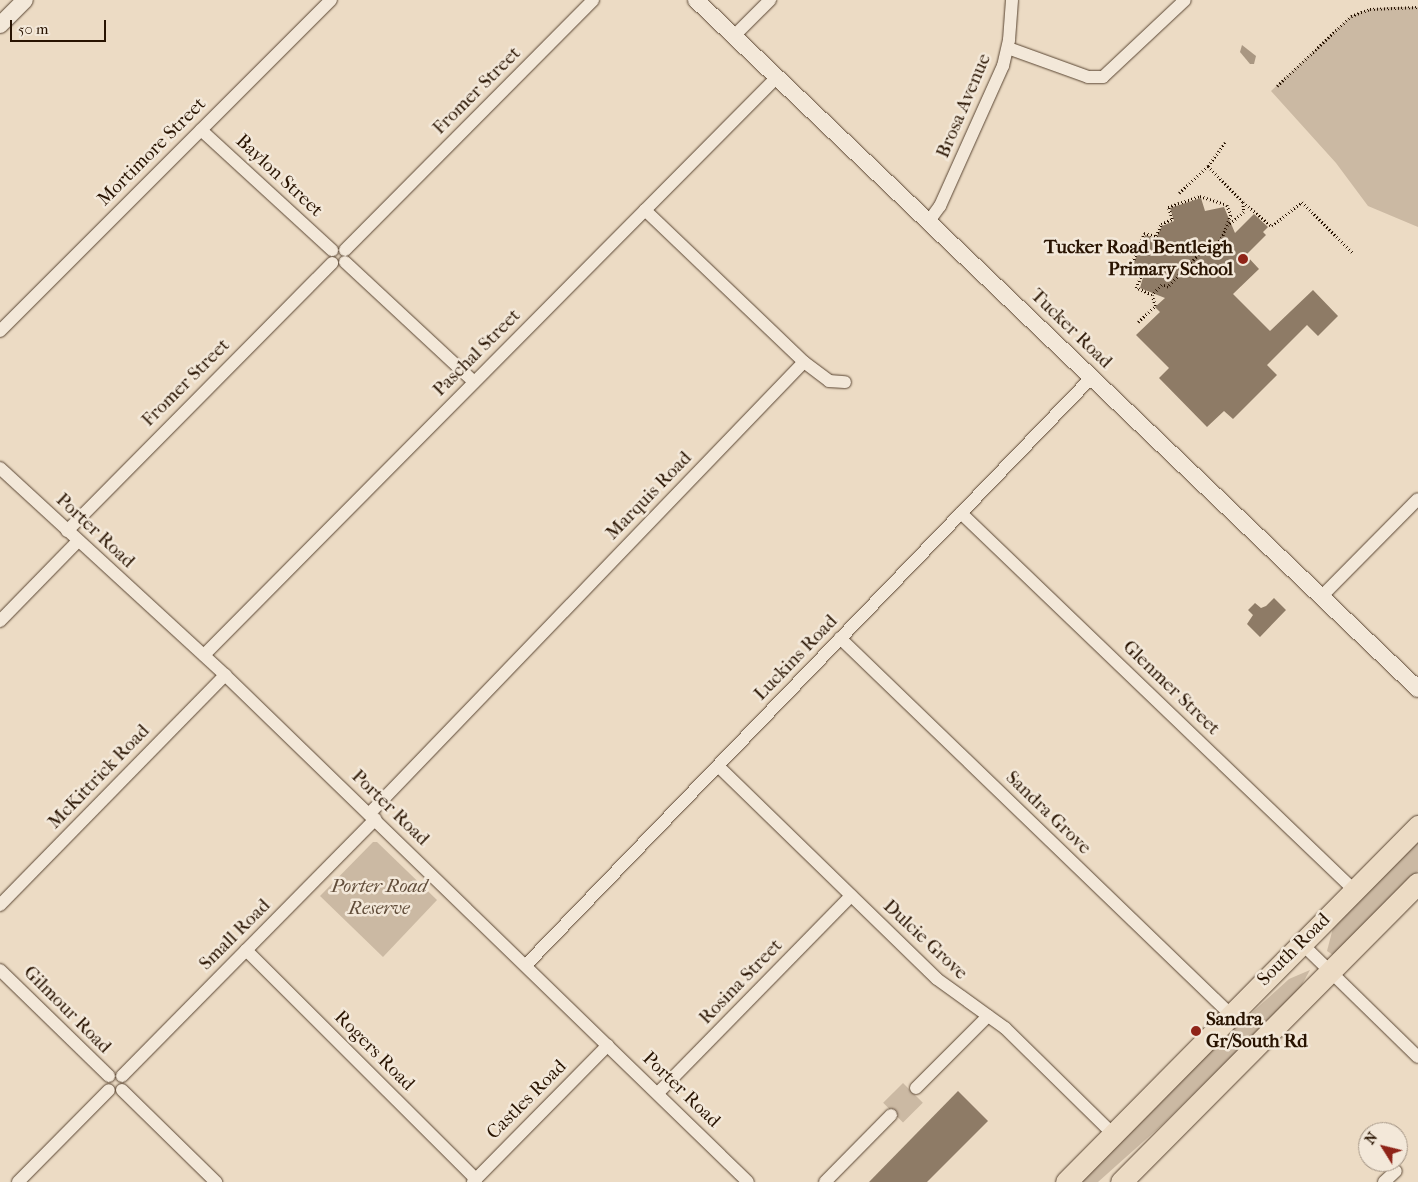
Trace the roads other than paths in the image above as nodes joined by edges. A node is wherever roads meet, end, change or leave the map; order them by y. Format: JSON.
{"nodes":[{"id":1,"x":25,"y":0,"type":"edge"},
{"id":2,"x":331,"y":0,"type":"edge"},
{"id":3,"x":593,"y":0,"type":"edge"},
{"id":4,"x":696,"y":0,"type":"edge"},
{"id":5,"x":770,"y":0,"type":"edge"},
{"id":6,"x":1012,"y":0,"type":"edge"},
{"id":7,"x":1185,"y":0,"type":"edge"},
{"id":8,"x":0,"y":26,"type":"edge"},
{"id":9,"x":734,"y":36,"type":"junction"},
{"id":10,"x":1008,"y":48,"type":"junction"},
{"id":11,"x":777,"y":77,"type":"junction"},
{"id":12,"x":202,"y":130,"type":"junction"},
{"id":13,"x":645,"y":210,"type":"junction"},
{"id":14,"x":930,"y":221,"type":"junction"},
{"id":15,"x":339,"y":256,"type":"junction"},
{"id":16,"x":0,"y":331,"type":"edge"},
{"id":17,"x":804,"y":362,"type":"junction"},
{"id":18,"x":1092,"y":377,"type":"junction"},
{"id":19,"x":474,"y":382,"type":"junction"},
{"id":20,"x":845,"y":382,"type":"dead end"},
{"id":21,"x":0,"y":468,"type":"edge"},
{"id":22,"x":1418,"y":499,"type":"edge"},
{"id":23,"x":961,"y":513,"type":"junction"},
{"id":24,"x":67,"y":530,"type":"junction"},
{"id":25,"x":78,"y":541,"type":"junction"},
{"id":26,"x":1322,"y":596,"type":"junction"},
{"id":27,"x":0,"y":621,"type":"edge"},
{"id":28,"x":840,"y":638,"type":"junction"},
{"id":29,"x":204,"y":655,"type":"junction"},
{"id":30,"x":226,"y":675,"type":"junction"},
{"id":31,"x":1418,"y":689,"type":"edge"},
{"id":32,"x":718,"y":766,"type":"junction"},
{"id":33,"x":372,"y":816,"type":"junction"},
{"id":34,"x":1418,"y":826,"type":"edge"},
{"id":35,"x":1418,"y":883,"type":"edge"},
{"id":36,"x":1354,"y":890,"type":"junction"},
{"id":37,"x":851,"y":896,"type":"junction"},
{"id":38,"x":0,"y":906,"type":"edge"},
{"id":39,"x":1302,"y":942,"type":"junction"},
{"id":40,"x":246,"y":950,"type":"junction"},
{"id":41,"x":526,"y":965,"type":"junction"},
{"id":42,"x":0,"y":970,"type":"edge"},
{"id":43,"x":1331,"y":971,"type":"junction"},
{"id":44,"x":1230,"y":1014,"type":"junction"},
{"id":45,"x":988,"y":1016,"type":"junction"},
{"id":46,"x":608,"y":1045,"type":"junction"},
{"id":47,"x":1418,"y":1057,"type":"edge"},
{"id":48,"x":122,"y":1076,"type":"junction"},
{"id":49,"x":109,"y":1083,"type":"junction"},
{"id":50,"x":916,"y":1088,"type":"dead end"},
{"id":51,"x":122,"y":1090,"type":"junction"},
{"id":52,"x":658,"y":1093,"type":"junction"},
{"id":53,"x":891,"y":1115,"type":"dead end"},
{"id":54,"x":1113,"y":1134,"type":"junction"},
{"id":55,"x":1395,"y":1172,"type":"edge"},
{"id":56,"x":474,"y":1180,"type":"edge"},
{"id":57,"x":1123,"y":1181,"type":"edge"},
{"id":58,"x":18,"y":1182,"type":"edge"},
{"id":59,"x":216,"y":1182,"type":"edge"},
{"id":60,"x":748,"y":1182,"type":"edge"},
{"id":61,"x":825,"y":1182,"type":"edge"},
{"id":62,"x":1066,"y":1182,"type":"edge"},
{"id":63,"x":1384,"y":1182,"type":"edge"}],
"edges":[{"from":1,"to":8,"type":"street"},
{"from":2,"to":12,"type":"street","name":"Mortimore Street"},
{"from":3,"to":15,"type":"street","name":"Fromer Street"},
{"from":4,"to":9,"type":"street","name":"Tucker Road"},
{"from":5,"to":9,"type":"street"},
{"from":6,"to":10,"type":"street","name":"Brosa Avenue"},
{"from":7,"to":10,"type":"street"},
{"from":9,"to":11,"type":"street","name":"Tucker Road"},
{"from":10,"to":14,"type":"street","name":"Brosa Avenue"},
{"from":11,"to":13,"type":"street","name":"Paschal Street"},
{"from":11,"to":14,"type":"street","name":"Tucker Road"},
{"from":12,"to":15,"type":"street","name":"Baylon Street"},
{"from":12,"to":16,"type":"street","name":"Mortimore Street"},
{"from":13,"to":17,"type":"street"},
{"from":13,"to":19,"type":"street","name":"Paschal Street"},
{"from":14,"to":18,"type":"street","name":"Tucker Road"},
{"from":15,"to":19,"type":"street","name":"Baylon Street"},
{"from":15,"to":24,"type":"street","name":"Fromer Street"},
{"from":17,"to":20,"type":"street"},
{"from":17,"to":33,"type":"street","name":"Marquis Road"},
{"from":18,"to":23,"type":"street","name":"Luckins Road"},
{"from":18,"to":26,"type":"street","name":"Tucker Road"},
{"from":19,"to":29,"type":"street","name":"Paschal Street"},
{"from":21,"to":24,"type":"street","name":"Porter Road"},
{"from":22,"to":26,"type":"street"},
{"from":23,"to":28,"type":"street","name":"Luckins Road"},
{"from":23,"to":36,"type":"street","name":"Glenmer Street"},
{"from":24,"to":25,"type":"street","name":"Porter Road"},
{"from":25,"to":27,"type":"street"},
{"from":25,"to":29,"type":"street","name":"Porter Road"},
{"from":26,"to":31,"type":"street","name":"Tucker Road"},
{"from":28,"to":32,"type":"street","name":"Luckins Road"},
{"from":28,"to":44,"type":"street","name":"Sandra Grove"},
{"from":29,"to":30,"type":"street","name":"Porter Road"},
{"from":30,"to":33,"type":"street","name":"Porter Road"},
{"from":30,"to":38,"type":"street","name":"McKittrick Road"},
{"from":32,"to":37,"type":"street","name":"Dulcie Grove"},
{"from":32,"to":41,"type":"street","name":"Luckins Road"},
{"from":33,"to":40,"type":"street","name":"Small Road"},
{"from":33,"to":41,"type":"street","name":"Porter Road"},
{"from":34,"to":36,"type":"highway","name":"South Road"},
{"from":35,"to":43,"type":"highway"},
{"from":36,"to":39,"type":"highway","name":"South Road"},
{"from":37,"to":45,"type":"street","name":"Dulcie Grove"},
{"from":37,"to":52,"type":"street","name":"Rosina Street"},
{"from":39,"to":43,"type":"street"},
{"from":39,"to":44,"type":"highway","name":"South Road"},
{"from":40,"to":48,"type":"street","name":"Small Road"},
{"from":40,"to":56,"type":"street","name":"Rogers Road"},
{"from":41,"to":46,"type":"street","name":"Porter Road"},
{"from":42,"to":49,"type":"street","name":"Gilmour Road"},
{"from":43,"to":47,"type":"street"},
{"from":43,"to":57,"type":"highway"},
{"from":44,"to":54,"type":"highway","name":"South Road"},
{"from":45,"to":50,"type":"street"},
{"from":45,"to":54,"type":"street","name":"Dulcie Grove"},
{"from":46,"to":52,"type":"street","name":"Porter Road"},
{"from":46,"to":56,"type":"street","name":"Castles Road"},
{"from":48,"to":49,"type":"street"},
{"from":48,"to":51,"type":"street"},
{"from":49,"to":51,"type":"street"},
{"from":49,"to":58,"type":"street"},
{"from":51,"to":59,"type":"street"},
{"from":52,"to":60,"type":"street","name":"Porter Road"},
{"from":53,"to":61,"type":"street"},
{"from":54,"to":62,"type":"highway","name":"South Road"},
{"from":55,"to":63,"type":"street"}]}
